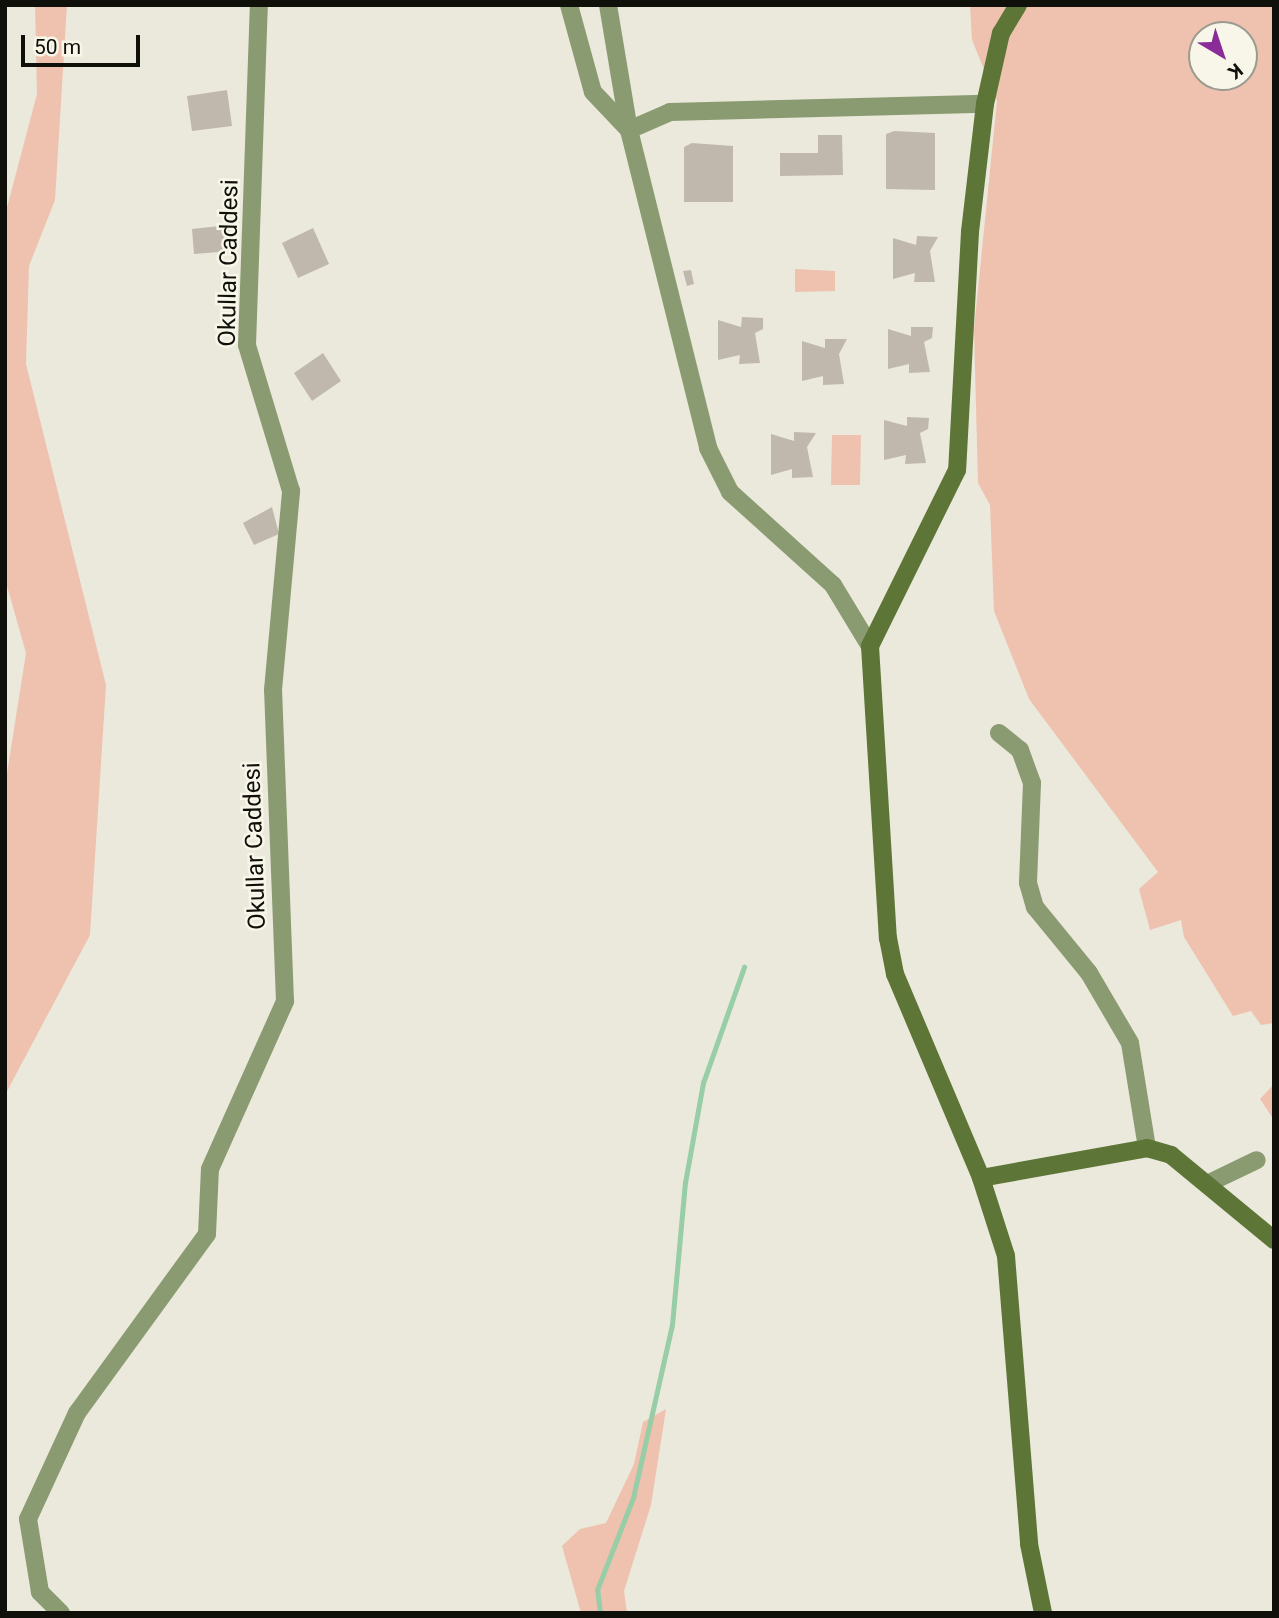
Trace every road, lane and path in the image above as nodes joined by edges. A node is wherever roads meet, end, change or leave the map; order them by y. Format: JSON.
{"nodes":[{"id":1,"x":259,"y":5,"type":"edge"},
{"id":2,"x":569,"y":5,"type":"edge"},
{"id":3,"x":608,"y":5,"type":"edge"},
{"id":4,"x":1018,"y":5,"type":"edge"},
{"id":5,"x":985,"y":104,"type":"junction"},
{"id":6,"x":629,"y":130,"type":"junction"},
{"id":7,"x":870,"y":646,"type":"junction"},
{"id":8,"x":999,"y":733,"type":"dead end"},
{"id":9,"x":1147,"y":1148,"type":"junction"},
{"id":10,"x":1257,"y":1160,"type":"dead end"},
{"id":11,"x":981,"y":1178,"type":"junction"},
{"id":12,"x":1207,"y":1184,"type":"junction"},
{"id":13,"x":1274,"y":1240,"type":"edge"},
{"id":14,"x":61,"y":1613,"type":"edge"},
{"id":15,"x":1043,"y":1613,"type":"edge"}],
"edges":[{"from":1,"to":14,"type":"street","name":"Okullar Caddesi"},
{"from":2,"to":6,"type":"street"},
{"from":3,"to":6,"type":"street"},
{"from":4,"to":5,"type":"street"},
{"from":5,"to":6,"type":"street"},
{"from":5,"to":7,"type":"street"},
{"from":6,"to":7,"type":"street"},
{"from":7,"to":11,"type":"street"},
{"from":8,"to":9,"type":"street"},
{"from":9,"to":11,"type":"street"},
{"from":9,"to":12,"type":"street"},
{"from":10,"to":12,"type":"street"},
{"from":11,"to":15,"type":"street"},
{"from":12,"to":13,"type":"street"}]}
